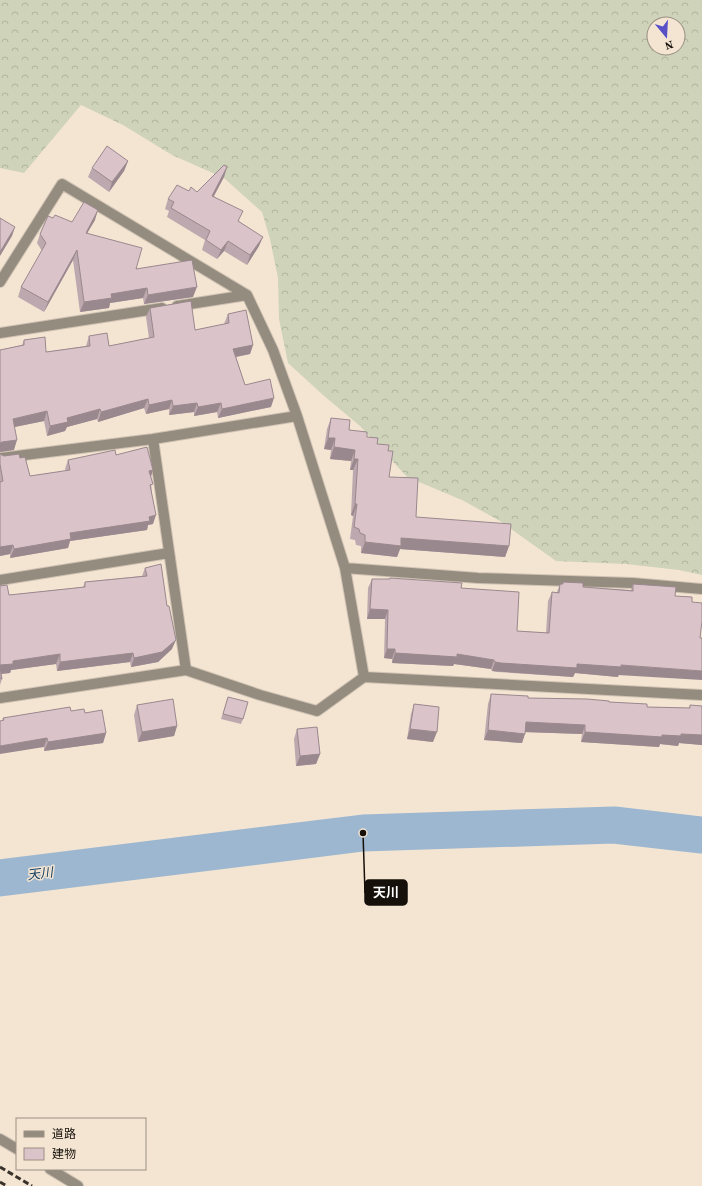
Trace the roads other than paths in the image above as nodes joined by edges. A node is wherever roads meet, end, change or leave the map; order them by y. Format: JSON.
{"nodes":[{"id":1,"x":0,"y":282,"type":"edge"},
{"id":2,"x":247,"y":295,"type":"junction"},
{"id":3,"x":0,"y":333,"type":"edge"},
{"id":4,"x":298,"y":416,"type":"junction"},
{"id":5,"x":153,"y":438,"type":"junction"},
{"id":6,"x":0,"y":458,"type":"edge"},
{"id":7,"x":168,"y":553,"type":"junction"},
{"id":8,"x":345,"y":568,"type":"junction"},
{"id":9,"x":0,"y":580,"type":"edge"},
{"id":10,"x":702,"y":589,"type":"edge"},
{"id":11,"x":186,"y":670,"type":"junction"},
{"id":12,"x":364,"y":677,"type":"junction"},
{"id":13,"x":702,"y":694,"type":"edge"},
{"id":14,"x":0,"y":698,"type":"edge"},
{"id":15,"x":0,"y":1139,"type":"edge"},
{"id":16,"x":16,"y":1148,"type":"edge"},
{"id":17,"x":52,"y":1170,"type":"edge"},
{"id":18,"x":78,"y":1186,"type":"edge"}],
"edges":[{"from":1,"to":2,"type":"street"},
{"from":2,"to":3,"type":"street"},
{"from":2,"to":4,"type":"street"},
{"from":4,"to":5,"type":"street"},
{"from":4,"to":8,"type":"street"},
{"from":5,"to":6,"type":"street"},
{"from":5,"to":7,"type":"street"},
{"from":7,"to":9,"type":"street"},
{"from":7,"to":11,"type":"street"},
{"from":8,"to":10,"type":"street"},
{"from":8,"to":12,"type":"street"},
{"from":11,"to":12,"type":"street"},
{"from":11,"to":14,"type":"street"},
{"from":12,"to":13,"type":"street"},
{"from":15,"to":16,"type":"street"},
{"from":17,"to":18,"type":"street"}]}
